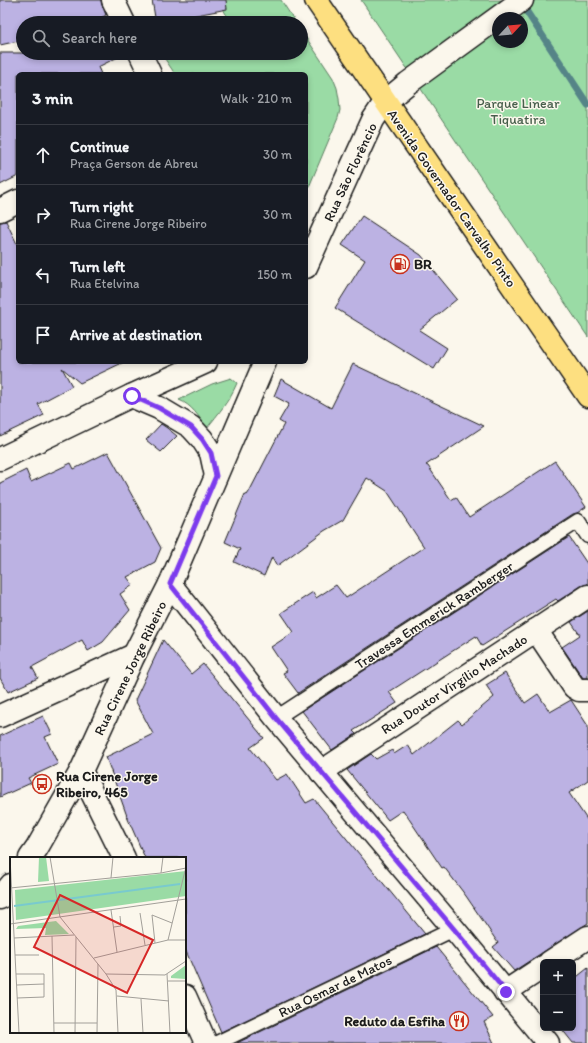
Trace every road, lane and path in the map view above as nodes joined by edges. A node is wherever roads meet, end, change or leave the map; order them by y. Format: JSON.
{"nodes":[{"id":1,"x":113,"y":0,"type":"edge"},
{"id":2,"x":316,"y":0,"type":"edge"},
{"id":3,"x":522,"y":0,"type":"edge"},
{"id":4,"x":121,"y":16,"type":"edge"},
{"id":5,"x":143,"y":60,"type":"edge"},
{"id":6,"x":149,"y":72,"type":"edge"},
{"id":7,"x":385,"y":102,"type":"junction"},
{"id":8,"x":16,"y":202,"type":"edge"},
{"id":9,"x":0,"y":210,"type":"edge"},
{"id":10,"x":308,"y":263,"type":"edge"},
{"id":11,"x":202,"y":364,"type":"edge"},
{"id":12,"x":264,"y":364,"type":"edge"},
{"id":13,"x":132,"y":396,"type":"junction"},
{"id":14,"x":588,"y":396,"type":"edge"},
{"id":15,"x":0,"y":459,"type":"edge"},
{"id":16,"x":216,"y":476,"type":"junction"},
{"id":17,"x":588,"y":536,"type":"edge"},
{"id":18,"x":170,"y":584,"type":"junction"},
{"id":19,"x":588,"y":596,"type":"edge"},
{"id":20,"x":536,"y":630,"type":"junction"},
{"id":21,"x":134,"y":655,"type":"junction"},
{"id":22,"x":588,"y":690,"type":"edge"},
{"id":23,"x":0,"y":716,"type":"edge"},
{"id":24,"x":276,"y":718,"type":"junction"},
{"id":25,"x":81,"y":771,"type":"junction"},
{"id":26,"x":321,"y":772,"type":"junction"},
{"id":27,"x":31,"y":857,"type":"edge"},
{"id":28,"x":124,"y":857,"type":"edge"},
{"id":29,"x":10,"y":886,"type":"edge"},
{"id":30,"x":0,"y":898,"type":"edge"},
{"id":31,"x":454,"y":929,"type":"junction"},
{"id":32,"x":588,"y":937,"type":"edge"},
{"id":33,"x":555,"y":959,"type":"edge"},
{"id":34,"x":540,"y":969,"type":"edge"},
{"id":35,"x":506,"y":992,"type":"junction"},
{"id":36,"x":186,"y":998,"type":"edge"},
{"id":37,"x":206,"y":1043,"type":"edge"},
{"id":38,"x":217,"y":1043,"type":"edge"},
{"id":39,"x":548,"y":1043,"type":"edge"}],
"edges":[{"from":1,"to":4,"type":"street"},
{"from":2,"to":7,"type":"main road","name":"Avenida Governador Carvalho Pinto"},
{"from":3,"to":7,"type":"street","name":"Rua São Florêncio"},
{"from":5,"to":6,"type":"street"},
{"from":7,"to":10,"type":"street","name":"Rua São Florêncio"},
{"from":7,"to":14,"type":"main road","name":"Avenida Governador Carvalho Pinto"},
{"from":8,"to":9,"type":"street"},
{"from":11,"to":13,"type":"street"},
{"from":12,"to":16,"type":"street","name":"Rua Cirene Jorge Ribeiro"},
{"from":13,"to":15,"type":"street"},
{"from":13,"to":16,"type":"street"},
{"from":16,"to":18,"type":"street","name":"Rua Cirene Jorge Ribeiro"},
{"from":17,"to":24,"type":"lane","name":"Travessa Emmerick Ramberger"},
{"from":18,"to":21,"type":"street","name":"Rua Cirene Jorge Ribeiro"},
{"from":18,"to":24,"type":"street"},
{"from":19,"to":20,"type":"street","name":"Rua Doutor Virgílio Machado"},
{"from":20,"to":22,"type":"street"},
{"from":20,"to":26,"type":"street","name":"Rua Doutor Virgílio Machado"},
{"from":21,"to":23,"type":"street"},
{"from":21,"to":25,"type":"street","name":"Rua Cirene Jorge Ribeiro"},
{"from":24,"to":26,"type":"street"},
{"from":25,"to":27,"type":"street","name":"Rua Cirene Jorge Ribeiro"},
{"from":25,"to":28,"type":"street"},
{"from":26,"to":31,"type":"street"},
{"from":29,"to":30,"type":"street"},
{"from":31,"to":35,"type":"street"},
{"from":31,"to":38,"type":"lane","name":"Rua Osmar de Matos"},
{"from":32,"to":33,"type":"street"},
{"from":34,"to":35,"type":"street"},
{"from":35,"to":39,"type":"street"},
{"from":36,"to":37,"type":"street"}]}
